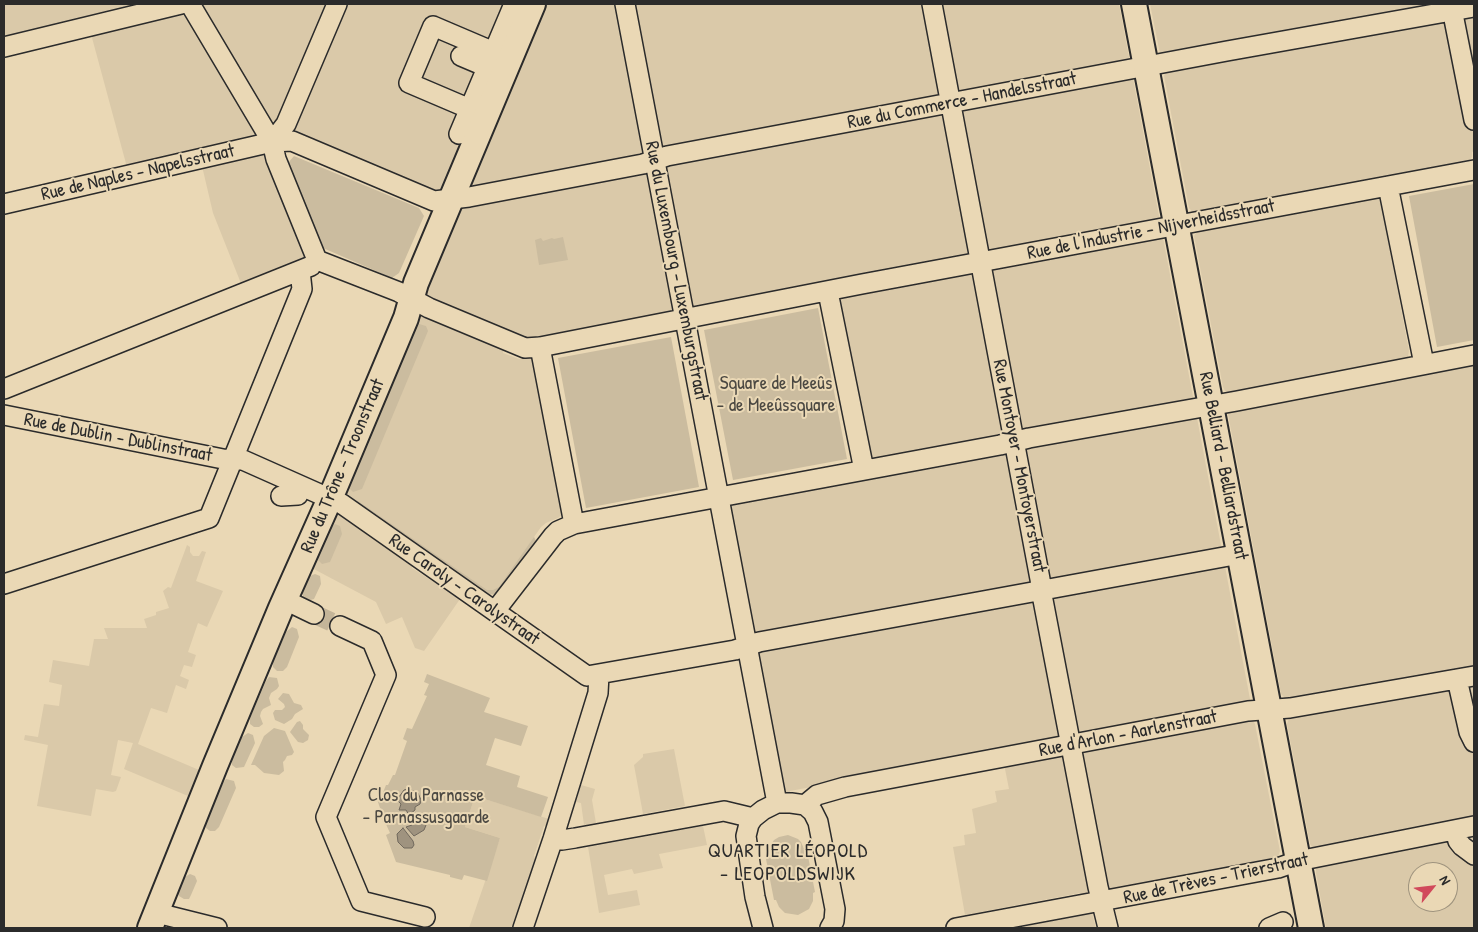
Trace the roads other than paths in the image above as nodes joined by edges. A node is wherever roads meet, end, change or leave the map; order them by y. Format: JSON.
{"nodes":[{"id":1,"x":181,"y":4,"type":"edge"},
{"id":2,"x":190,"y":4,"type":"edge"},
{"id":3,"x":337,"y":4,"type":"edge"},
{"id":4,"x":514,"y":4,"type":"edge"},
{"id":5,"x":533,"y":4,"type":"edge"},
{"id":6,"x":625,"y":4,"type":"edge"},
{"id":7,"x":932,"y":4,"type":"edge"},
{"id":8,"x":1134,"y":4,"type":"edge"},
{"id":9,"x":1451,"y":7,"type":"edge"},
{"id":10,"x":1474,"y":7,"type":"edge"},
{"id":11,"x":4,"y":47,"type":"edge"},
{"id":12,"x":461,"y":56,"type":"dead end"},
{"id":13,"x":490,"y":59,"type":"junction"},
{"id":14,"x":1146,"y":66,"type":"junction"},
{"id":15,"x":949,"y":103,"type":"junction"},
{"id":16,"x":470,"y":109,"type":"junction"},
{"id":17,"x":1474,"y":120,"type":"edge"},
{"id":18,"x":459,"y":134,"type":"dead end"},
{"id":19,"x":272,"y":142,"type":"junction"},
{"id":20,"x":656,"y":160,"type":"junction"},
{"id":21,"x":1474,"y":170,"type":"edge"},
{"id":22,"x":1388,"y":186,"type":"junction"},
{"id":23,"x":452,"y":199,"type":"junction"},
{"id":24,"x":4,"y":204,"type":"edge"},
{"id":25,"x":1177,"y":226,"type":"junction"},
{"id":26,"x":317,"y":260,"type":"junction"},
{"id":27,"x":980,"y":263,"type":"junction"},
{"id":28,"x":300,"y":271,"type":"junction"},
{"id":29,"x":828,"y":292,"type":"junction"},
{"id":30,"x":412,"y":300,"type":"junction"},
{"id":31,"x":685,"y":319,"type":"junction"},
{"id":32,"x":540,"y":347,"type":"junction"},
{"id":33,"x":1474,"y":355,"type":"edge"},
{"id":34,"x":1424,"y":364,"type":"junction"},
{"id":35,"x":4,"y":389,"type":"edge"},
{"id":36,"x":1211,"y":405,"type":"junction"},
{"id":37,"x":4,"y":415,"type":"edge"},
{"id":38,"x":1014,"y":441,"type":"junction"},
{"id":39,"x":232,"y":460,"type":"junction"},
{"id":40,"x":864,"y":470,"type":"junction"},
{"id":41,"x":718,"y":498,"type":"junction"},
{"id":42,"x":330,"y":499,"type":"junction"},
{"id":43,"x":574,"y":524,"type":"junction"},
{"id":44,"x":1240,"y":554,"type":"junction"},
{"id":45,"x":4,"y":584,"type":"edge"},
{"id":46,"x":1042,"y":590,"type":"junction"},
{"id":47,"x":285,"y":600,"type":"junction"},
{"id":48,"x":495,"y":611,"type":"junction"},
{"id":49,"x":314,"y":614,"type":"tunnel mouth"},
{"id":50,"x":340,"y":626,"type":"tunnel mouth"},
{"id":51,"x":747,"y":646,"type":"junction"},
{"id":52,"x":599,"y":675,"type":"junction"},
{"id":53,"x":1466,"y":678,"type":"edge"},
{"id":54,"x":1268,"y":710,"type":"junction"},
{"id":55,"x":1474,"y":742,"type":"edge"},
{"id":56,"x":1071,"y":745,"type":"junction"},
{"id":57,"x":777,"y":803,"type":"junction"},
{"id":58,"x":805,"y":805,"type":"junction"},
{"id":59,"x":753,"y":818,"type":"junction"},
{"id":60,"x":1474,"y":826,"type":"edge"},
{"id":61,"x":1454,"y":830,"type":"junction"},
{"id":62,"x":553,"y":839,"type":"junction"},
{"id":63,"x":1474,"y":855,"type":"edge"},
{"id":64,"x":1298,"y":861,"type":"junction"},
{"id":65,"x":1102,"y":901,"type":"junction"},
{"id":66,"x":425,"y":918,"type":"dead end"},
{"id":67,"x":154,"y":921,"type":"edge"},
{"id":68,"x":217,"y":928,"type":"edge"},
{"id":69,"x":523,"y":928,"type":"edge"},
{"id":70,"x":763,"y":928,"type":"edge"},
{"id":71,"x":830,"y":928,"type":"edge"},
{"id":72,"x":956,"y":928,"type":"edge"},
{"id":73,"x":1108,"y":928,"type":"edge"},
{"id":74,"x":1311,"y":928,"type":"edge"}],
"edges":[{"from":1,"to":11,"type":"street"},
{"from":2,"to":19,"type":"street"},
{"from":3,"to":19,"type":"street"},
{"from":4,"to":13,"type":"street"},
{"from":5,"to":23,"type":"main road","name":"Rue du Trône - Troonstraat"},
{"from":6,"to":20,"type":"street","name":"Rue du Luxembourg - Luxemburgstraat"},
{"from":7,"to":15,"type":"street","name":"Rue Montoyer - Montoyerstraat"},
{"from":8,"to":14,"type":"main road","name":"Rue Belliard - Belliardstraat"},
{"from":9,"to":10,"type":"street","name":"Rue du Commerce - Handelsstraat"},
{"from":9,"to":14,"type":"street","name":"Rue du Commerce - Handelsstraat"},
{"from":9,"to":17,"type":"street"},
{"from":12,"to":13,"type":"street"},
{"from":13,"to":16,"type":"street"},
{"from":13,"to":16,"type":"street"},
{"from":14,"to":15,"type":"street","name":"Rue du Commerce - Handelsstraat"},
{"from":14,"to":25,"type":"main road","name":"Rue Belliard - Belliardstraat"},
{"from":15,"to":20,"type":"street","name":"Rue du Commerce - Handelsstraat"},
{"from":15,"to":27,"type":"street","name":"Rue Montoyer - Montoyerstraat"},
{"from":16,"to":18,"type":"street"},
{"from":19,"to":23,"type":"street","name":"Rue de Naples - Napelsstraat"},
{"from":19,"to":24,"type":"street","name":"Rue de Naples - Napelsstraat"},
{"from":19,"to":26,"type":"street"},
{"from":20,"to":23,"type":"street","name":"Rue du Commerce - Handelsstraat"},
{"from":20,"to":31,"type":"street","name":"Rue du Luxembourg - Luxemburgstraat"},
{"from":21,"to":22,"type":"street","name":"Rue de l'Industrie - Nijverheidsstraat"},
{"from":22,"to":25,"type":"street","name":"Rue de l'Industrie - Nijverheidsstraat"},
{"from":22,"to":34,"type":"street"},
{"from":23,"to":30,"type":"main road","name":"Rue du Trône - Troonstraat"},
{"from":25,"to":27,"type":"street","name":"Rue de l'Industrie - Nijverheidsstraat"},
{"from":25,"to":36,"type":"main road","name":"Rue Belliard - Belliardstraat"},
{"from":26,"to":28,"type":"street"},
{"from":26,"to":30,"type":"street"},
{"from":27,"to":29,"type":"street","name":"Rue de l'Industrie - Nijverheidsstraat"},
{"from":27,"to":38,"type":"street","name":"Rue Montoyer - Montoyerstraat"},
{"from":28,"to":35,"type":"street"},
{"from":28,"to":39,"type":"street"},
{"from":29,"to":31,"type":"street"},
{"from":29,"to":40,"type":"street"},
{"from":30,"to":32,"type":"street"},
{"from":30,"to":42,"type":"main road","name":"Rue du Trône - Troonstraat"},
{"from":31,"to":32,"type":"street"},
{"from":31,"to":41,"type":"street","name":"Rue du Luxembourg - Luxemburgstraat"},
{"from":32,"to":43,"type":"street"},
{"from":33,"to":34,"type":"street"},
{"from":34,"to":36,"type":"street"},
{"from":36,"to":38,"type":"street"},
{"from":36,"to":44,"type":"main road","name":"Rue Belliard - Belliardstraat"},
{"from":37,"to":39,"type":"street","name":"Rue de Dublin - Dublinstraat"},
{"from":38,"to":40,"type":"street"},
{"from":38,"to":46,"type":"street","name":"Rue Montoyer - Montoyerstraat"},
{"from":39,"to":42,"type":"street","name":"Rue de Dublin - Dublinstraat"},
{"from":39,"to":45,"type":"street"},
{"from":40,"to":41,"type":"street"},
{"from":41,"to":43,"type":"street"},
{"from":41,"to":51,"type":"street","name":"Rue du Luxembourg - Luxemburgstraat"},
{"from":42,"to":47,"type":"main road","name":"Rue du Trône - Troonstraat"},
{"from":42,"to":48,"type":"street","name":"Rue Caroly - Carolystraat"},
{"from":43,"to":48,"type":"street"},
{"from":44,"to":46,"type":"street"},
{"from":44,"to":54,"type":"main road","name":"Rue Belliard - Belliardstraat"},
{"from":46,"to":51,"type":"street"},
{"from":46,"to":56,"type":"street","name":"Rue Montoyer - Montoyerstraat"},
{"from":47,"to":49,"type":"street"},
{"from":47,"to":67,"type":"main road","name":"Rue du Trône - Troonstraat"},
{"from":48,"to":52,"type":"street","name":"Rue Caroly - Carolystraat"},
{"from":50,"to":66,"type":"street"},
{"from":51,"to":52,"type":"street"},
{"from":51,"to":57,"type":"street","name":"Rue du Luxembourg - Luxemburgstraat"},
{"from":52,"to":62,"type":"street"},
{"from":53,"to":54,"type":"street","name":"Rue d'Arlon - Aarlenstraat"},
{"from":53,"to":55,"type":"street","name":"Rue d'Arlon - Aarlenstraat"},
{"from":54,"to":56,"type":"street","name":"Rue d'Arlon - Aarlenstraat"},
{"from":54,"to":64,"type":"main road","name":"Rue Belliard - Belliardstraat"},
{"from":56,"to":58,"type":"street","name":"Rue d'Arlon - Aarlenstraat"},
{"from":56,"to":65,"type":"street","name":"Rue Montoyer - Montoyerstraat"},
{"from":57,"to":58,"type":"street"},
{"from":57,"to":59,"type":"street"},
{"from":58,"to":71,"type":"street"},
{"from":59,"to":62,"type":"street"},
{"from":59,"to":70,"type":"street"},
{"from":60,"to":61,"type":"street","name":"Rue de Trèves - Trierstraat"},
{"from":61,"to":63,"type":"street"},
{"from":61,"to":64,"type":"street","name":"Rue de Trèves - Trierstraat"},
{"from":62,"to":69,"type":"street"},
{"from":64,"to":65,"type":"street","name":"Rue de Trèves - Trierstraat"},
{"from":64,"to":74,"type":"main road","name":"Rue Belliard - Belliardstraat"},
{"from":65,"to":72,"type":"street","name":"Rue de Trèves - Trierstraat"},
{"from":65,"to":73,"type":"street","name":"Rue Montoyer - Montoyerstraat"},
{"from":67,"to":68,"type":"street"}]}
